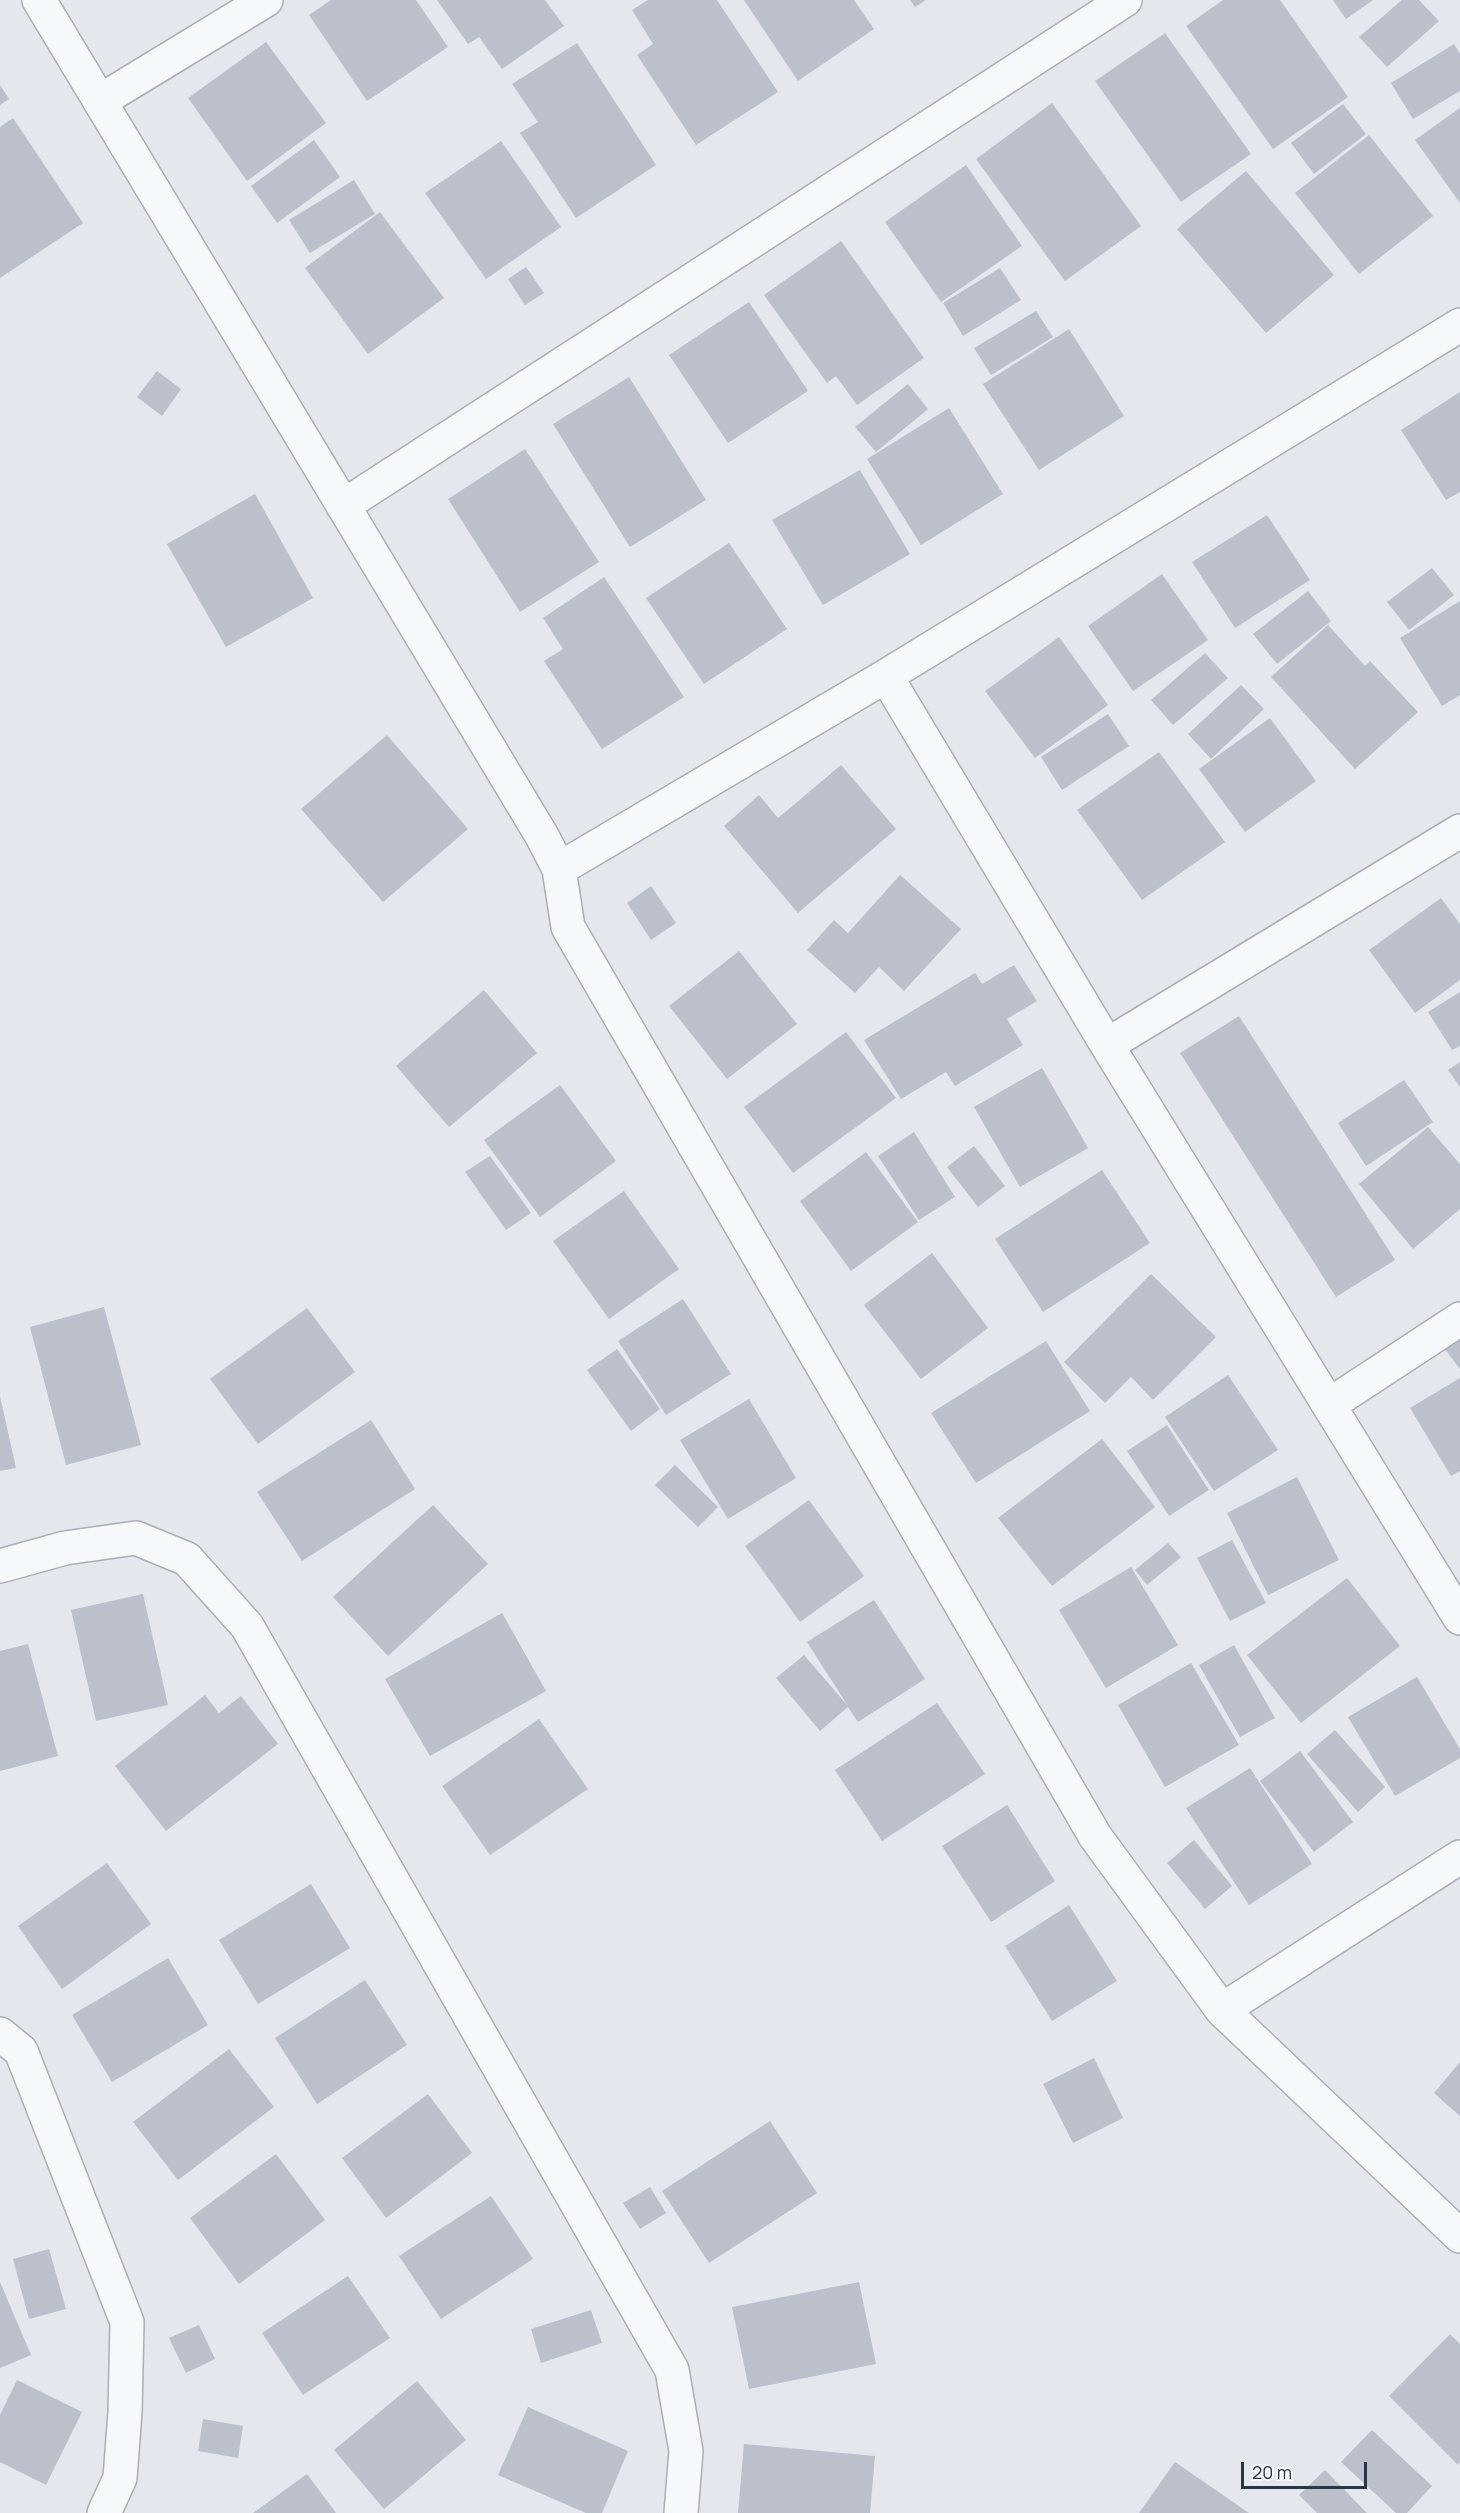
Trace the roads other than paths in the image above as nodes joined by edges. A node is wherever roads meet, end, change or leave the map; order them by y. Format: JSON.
{"nodes":[{"id":1,"x":39,"y":0,"type":"edge"},
{"id":2,"x":266,"y":0,"type":"edge"},
{"id":3,"x":1125,"y":0,"type":"edge"},
{"id":4,"x":100,"y":101,"type":"junction"},
{"id":5,"x":1460,"y":326,"type":"edge"},
{"id":6,"x":344,"y":506,"type":"junction"},
{"id":7,"x":886,"y":676,"type":"junction"},
{"id":8,"x":1460,"y":831,"type":"edge"},
{"id":9,"x":559,"y":868,"type":"junction"},
{"id":10,"x":1107,"y":1045,"type":"junction"},
{"id":11,"x":1460,"y":1319,"type":"edge"},
{"id":12,"x":1329,"y":1405,"type":"junction"},
{"id":13,"x":0,"y":1566,"type":"edge"},
{"id":14,"x":1460,"y":1618,"type":"edge"},
{"id":15,"x":1460,"y":1857,"type":"edge"},
{"id":16,"x":1222,"y":2010,"type":"junction"},
{"id":17,"x":0,"y":2034,"type":"edge"},
{"id":18,"x":1460,"y":2236,"type":"edge"},
{"id":19,"x":104,"y":2513,"type":"edge"},
{"id":20,"x":681,"y":2513,"type":"edge"}],
"edges":[{"from":1,"to":4,"type":"street"},
{"from":2,"to":4,"type":"street"},
{"from":3,"to":6,"type":"street"},
{"from":4,"to":6,"type":"street"},
{"from":5,"to":7,"type":"street"},
{"from":6,"to":9,"type":"street"},
{"from":7,"to":9,"type":"street"},
{"from":7,"to":10,"type":"street"},
{"from":8,"to":10,"type":"street"},
{"from":9,"to":16,"type":"street"},
{"from":10,"to":12,"type":"street"},
{"from":11,"to":12,"type":"street"},
{"from":12,"to":14,"type":"street"},
{"from":13,"to":20,"type":"street"},
{"from":15,"to":16,"type":"street"},
{"from":16,"to":18,"type":"street"},
{"from":17,"to":19,"type":"street"}]}
